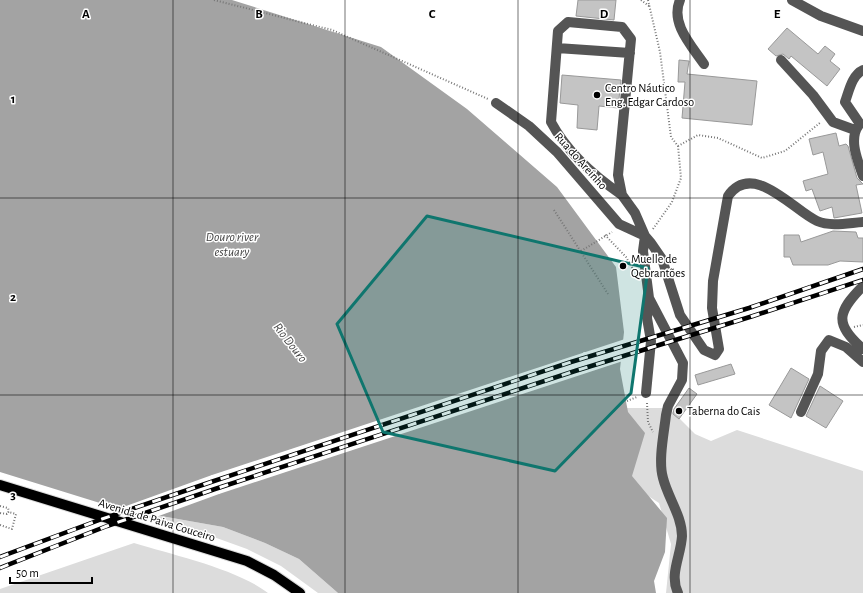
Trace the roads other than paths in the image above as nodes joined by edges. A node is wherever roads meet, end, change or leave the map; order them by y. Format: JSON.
{"nodes":[{"id":1,"x":680,"y":0,"type":"edge"},
{"id":2,"x":792,"y":0,"type":"edge"},
{"id":3,"x":863,"y":31,"type":"edge"},
{"id":4,"x":557,"y":48,"type":"junction"},
{"id":5,"x":630,"y":53,"type":"junction"},
{"id":6,"x":781,"y":60,"type":"dead end"},
{"id":7,"x":704,"y":64,"type":"dead end"},
{"id":8,"x":863,"y":70,"type":"edge"},
{"id":9,"x":496,"y":103,"type":"road end"},
{"id":10,"x":859,"y":126,"type":"edge"},
{"id":11,"x":863,"y":176,"type":"edge"},
{"id":12,"x":622,"y":195,"type":"junction"},
{"id":13,"x":863,"y":222,"type":"edge"},
{"id":14,"x":645,"y":236,"type":"junction"},
{"id":15,"x":863,"y":286,"type":"edge"},
{"id":16,"x":649,"y":298,"type":"junction"},
{"id":17,"x":863,"y":349,"type":"edge"},
{"id":18,"x":863,"y":362,"type":"edge"},
{"id":19,"x":646,"y":393,"type":"dead end"},
{"id":20,"x":801,"y":412,"type":"dead end"},
{"id":21,"x":0,"y":485,"type":"edge"},
{"id":22,"x":300,"y":593,"type":"edge"},
{"id":23,"x":678,"y":593,"type":"edge"}],
"edges":[{"from":1,"to":7,"type":"street"},
{"from":2,"to":3,"type":"street"},
{"from":4,"to":5,"type":"street"},
{"from":4,"to":5,"type":"street"},
{"from":4,"to":12,"type":"street"},
{"from":5,"to":12,"type":"street"},
{"from":6,"to":10,"type":"street"},
{"from":8,"to":10,"type":"street"},
{"from":9,"to":14,"type":"street","name":"Rua do Areínho"},
{"from":10,"to":11,"type":"street"},
{"from":12,"to":14,"type":"street"},
{"from":13,"to":14,"type":"street"},
{"from":14,"to":16,"type":"street"},
{"from":15,"to":17,"type":"street"},
{"from":16,"to":19,"type":"street"},
{"from":16,"to":23,"type":"street"},
{"from":18,"to":20,"type":"street"},
{"from":21,"to":22,"type":"main road","name":"Avenida de Paiva Couceiro"}]}
